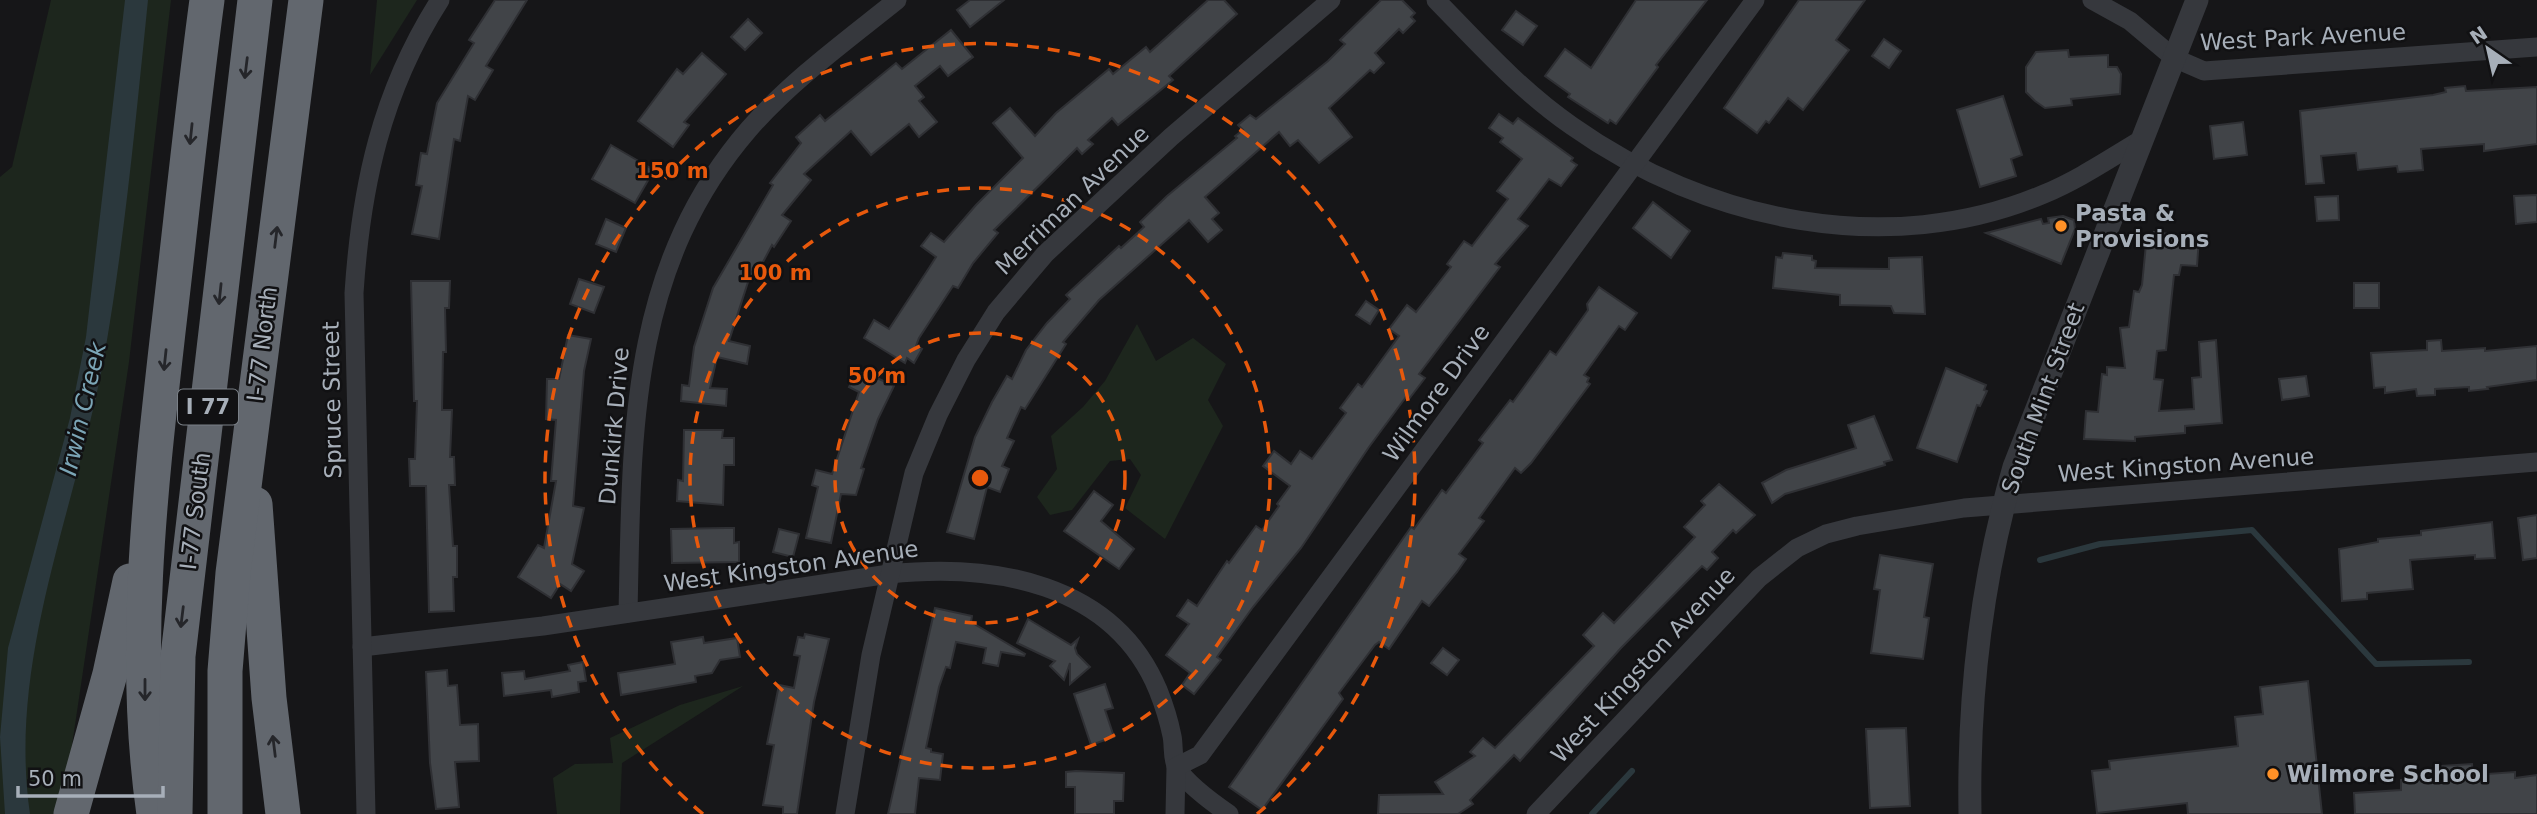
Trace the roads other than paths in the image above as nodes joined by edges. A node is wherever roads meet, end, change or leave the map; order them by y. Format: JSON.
{"nodes":[{"id":1,"x":206,"y":0,"type":"edge"},
{"id":2,"x":255,"y":0,"type":"edge"},
{"id":3,"x":306,"y":0,"type":"edge"},
{"id":4,"x":440,"y":0,"type":"edge"},
{"id":5,"x":897,"y":0,"type":"edge"},
{"id":6,"x":1331,"y":0,"type":"edge"},
{"id":7,"x":1436,"y":0,"type":"edge"},
{"id":8,"x":1755,"y":0,"type":"edge"},
{"id":9,"x":2092,"y":0,"type":"edge"},
{"id":10,"x":2197,"y":0,"type":"edge"},
{"id":11,"x":2537,"y":47,"type":"edge"},
{"id":12,"x":2174,"y":58,"type":"junction"},
{"id":13,"x":2141,"y":140,"type":"junction"},
{"id":14,"x":1634,"y":166,"type":"junction"},
{"id":15,"x":248,"y":450,"type":"junction"},
{"id":16,"x":156,"y":451,"type":"junction"},
{"id":17,"x":2537,"y":462,"type":"edge"},
{"id":18,"x":2003,"y":504,"type":"junction"},
{"id":19,"x":889,"y":574,"type":"junction"},
{"id":20,"x":628,"y":613,"type":"junction"},
{"id":21,"x":362,"y":646,"type":"junction"},
{"id":22,"x":1176,"y":767,"type":"junction"},
{"id":23,"x":73,"y":807,"type":"edge"},
{"id":24,"x":154,"y":814,"type":"edge"},
{"id":25,"x":175,"y":814,"type":"edge"},
{"id":26,"x":225,"y":814,"type":"edge"},
{"id":27,"x":283,"y":814,"type":"edge"},
{"id":28,"x":366,"y":814,"type":"edge"},
{"id":29,"x":845,"y":814,"type":"edge"},
{"id":30,"x":1174,"y":814,"type":"edge"},
{"id":31,"x":1229,"y":814,"type":"edge"},
{"id":32,"x":1536,"y":814,"type":"edge"},
{"id":33,"x":1970,"y":814,"type":"edge"}],
"edges":[{"from":1,"to":16,"type":"highway","one_way":true},
{"from":2,"to":25,"type":"highway","name":"I-77 South","number":"I 77","one_way":true},
{"from":15,"to":3,"type":"highway","name":"I-77 North","number":"I 77","one_way":true},
{"from":4,"to":21,"type":"street","name":"Spruce Street"},
{"from":5,"to":20,"type":"street","name":"Dunkirk Drive"},
{"from":6,"to":19,"type":"street","name":"Merriman Avenue"},
{"from":7,"to":14,"type":"street"},
{"from":8,"to":14,"type":"street","name":"Wilmore Drive"},
{"from":9,"to":12,"type":"street","name":"West Park Avenue"},
{"from":10,"to":12,"type":"street","name":"South Mint Street"},
{"from":11,"to":12,"type":"street","name":"West Park Avenue"},
{"from":12,"to":13,"type":"street","name":"South Mint Street"},
{"from":13,"to":14,"type":"street"},
{"from":13,"to":18,"type":"street","name":"South Mint Street"},
{"from":14,"to":22,"type":"street","name":"Wilmore Drive"},
{"from":15,"to":26,"type":"highway","name":"I-77 North","number":"I 77"},
{"from":27,"to":15,"type":"highway","one_way":true},
{"from":16,"to":23,"type":"highway"},
{"from":16,"to":24,"type":"highway","one_way":true},
{"from":17,"to":18,"type":"street","name":"West Kingston Avenue"},
{"from":18,"to":32,"type":"street","name":"West Kingston Avenue"},
{"from":18,"to":33,"type":"street","name":"South Mint Street"},
{"from":19,"to":20,"type":"street","name":"West Kingston Avenue"},
{"from":19,"to":22,"type":"street","name":"West Kingston Avenue"},
{"from":19,"to":29,"type":"street","name":"Merriman Avenue"},
{"from":20,"to":21,"type":"street","name":"West Kingston Avenue"},
{"from":21,"to":28,"type":"street","name":"Spruce Street"},
{"from":22,"to":30,"type":"street"},
{"from":22,"to":31,"type":"street"}]}
